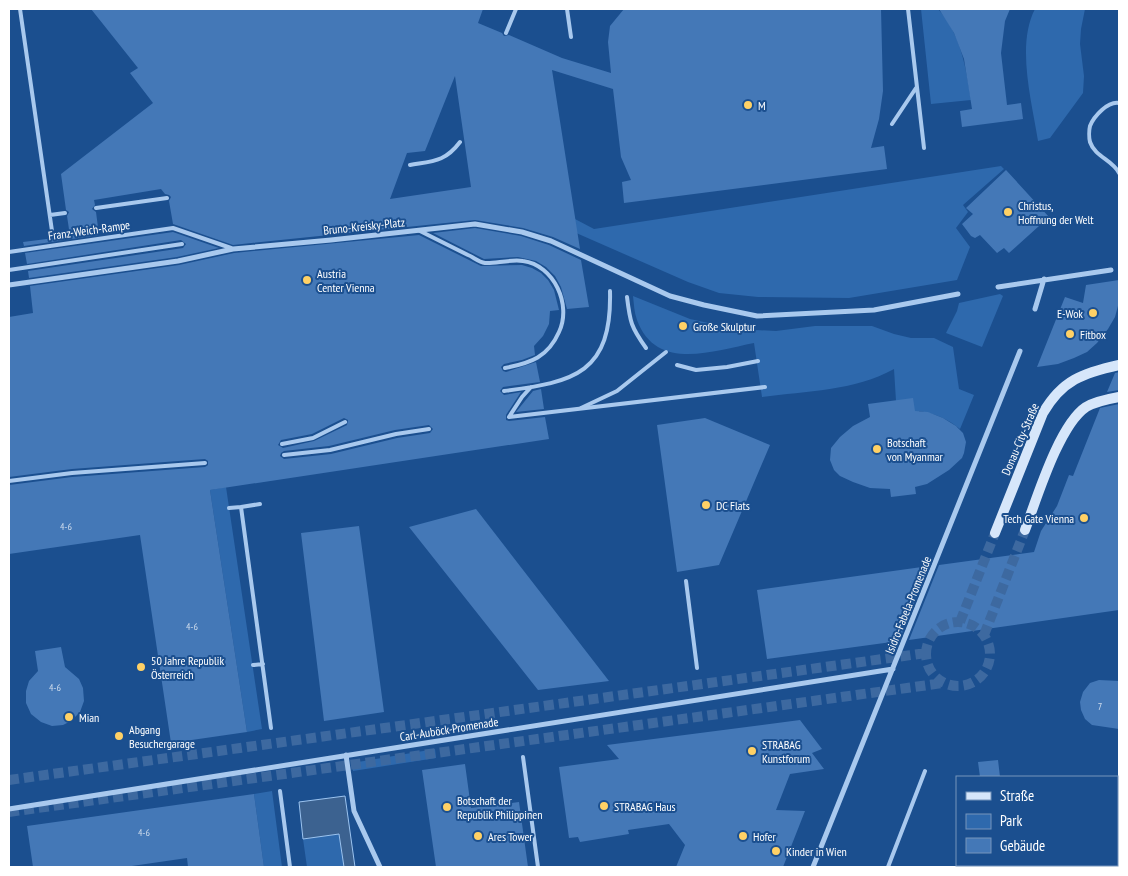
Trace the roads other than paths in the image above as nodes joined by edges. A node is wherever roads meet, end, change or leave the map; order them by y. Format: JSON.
{"nodes":[{"id":1,"x":20,"y":9,"type":"edge"},
{"id":2,"x":516,"y":9,"type":"edge"},
{"id":3,"x":566,"y":9,"type":"edge"},
{"id":4,"x":908,"y":9,"type":"edge"},
{"id":5,"x":506,"y":33,"type":"dead end"},
{"id":6,"x":571,"y":37,"type":"dead end"},
{"id":7,"x":916,"y":88,"type":"junction"},
{"id":8,"x":1119,"y":103,"type":"edge"},
{"id":9,"x":892,"y":124,"type":"dead end"},
{"id":10,"x":460,"y":142,"type":"dead end"},
{"id":11,"x":924,"y":148,"type":"dead end"},
{"id":12,"x":410,"y":164,"type":"dead end"},
{"id":13,"x":1119,"y":173,"type":"edge"},
{"id":14,"x":167,"y":198,"type":"dead end"},
{"id":15,"x":96,"y":208,"type":"dead end"},
{"id":16,"x":65,"y":212,"type":"dead end"},
{"id":17,"x":50,"y":214,"type":"junction"},
{"id":18,"x":418,"y":230,"type":"junction"},
{"id":19,"x":52,"y":231,"type":"dead end"},
{"id":20,"x":182,"y":244,"type":"dead end"},
{"id":21,"x":232,"y":249,"type":"junction"},
{"id":22,"x":9,"y":252,"type":"edge"},
{"id":23,"x":9,"y":270,"type":"edge"},
{"id":24,"x":1111,"y":270,"type":"dead end"},
{"id":25,"x":1044,"y":279,"type":"junction"},
{"id":26,"x":9,"y":285,"type":"edge"},
{"id":27,"x":998,"y":287,"type":"dead end"},
{"id":28,"x":610,"y":291,"type":"dead end"},
{"id":29,"x":958,"y":294,"type":"dead end"},
{"id":30,"x":627,"y":297,"type":"dead end"},
{"id":31,"x":1035,"y":309,"type":"dead end"},
{"id":32,"x":646,"y":348,"type":"dead end"},
{"id":33,"x":1020,"y":351,"type":"dead end"},
{"id":34,"x":666,"y":352,"type":"dead end"},
{"id":35,"x":758,"y":361,"type":"dead end"},
{"id":36,"x":677,"y":365,"type":"dead end"},
{"id":37,"x":1119,"y":366,"type":"edge"},
{"id":38,"x":506,"y":368,"type":"dead end"},
{"id":39,"x":531,"y":387,"type":"junction"},
{"id":40,"x":765,"y":387,"type":"dead end"},
{"id":41,"x":504,"y":391,"type":"dead end"},
{"id":42,"x":1119,"y":397,"type":"edge"},
{"id":43,"x":582,"y":408,"type":"junction"},
{"id":44,"x":345,"y":422,"type":"dead end"},
{"id":45,"x":429,"y":429,"type":"dead end"},
{"id":46,"x":282,"y":444,"type":"dead end"},
{"id":47,"x":284,"y":455,"type":"dead end"},
{"id":48,"x":205,"y":463,"type":"dead end"},
{"id":49,"x":9,"y":481,"type":"edge"},
{"id":50,"x":260,"y":504,"type":"dead end"},
{"id":51,"x":241,"y":507,"type":"junction"},
{"id":52,"x":229,"y":508,"type":"dead end"},
{"id":53,"x":1025,"y":530,"type":"tunnel mouth"},
{"id":54,"x":995,"y":534,"type":"tunnel mouth"},
{"id":55,"x":686,"y":581,"type":"dead end"},
{"id":56,"x":263,"y":664,"type":"junction"},
{"id":57,"x":253,"y":665,"type":"dead end"},
{"id":58,"x":697,"y":668,"type":"dead end"},
{"id":59,"x":893,"y":669,"type":"junction"},
{"id":60,"x":272,"y":728,"type":"dead end"},
{"id":61,"x":346,"y":755,"type":"junction"},
{"id":62,"x":524,"y":757,"type":"dead end"},
{"id":63,"x":926,"y":771,"type":"dead end"},
{"id":64,"x":280,"y":791,"type":"dead end"},
{"id":65,"x":9,"y":809,"type":"edge"},
{"id":66,"x":290,"y":867,"type":"edge"},
{"id":67,"x":380,"y":867,"type":"edge"},
{"id":68,"x":538,"y":867,"type":"edge"},
{"id":69,"x":813,"y":867,"type":"edge"},
{"id":70,"x":888,"y":867,"type":"edge"}],
"edges":[{"from":1,"to":17,"type":"lane"},
{"from":2,"to":5,"type":"lane"},
{"from":3,"to":6,"type":"lane"},
{"from":4,"to":7,"type":"lane"},
{"from":7,"to":9,"type":"lane"},
{"from":7,"to":11,"type":"lane"},
{"from":8,"to":13,"type":"lane"},
{"from":10,"to":12,"type":"lane"},
{"from":14,"to":15,"type":"lane"},
{"from":16,"to":17,"type":"lane"},
{"from":17,"to":19,"type":"lane"},
{"from":18,"to":21,"type":"street","name":"Bruno-Kreisky-Platz"},
{"from":18,"to":29,"type":"street","name":"Bruno-Kreisky-Platz"},
{"from":18,"to":38,"type":"lane"},
{"from":20,"to":23,"type":"lane"},
{"from":21,"to":22,"type":"lane","name":"Franz-Weich-Rampe"},
{"from":21,"to":26,"type":"street","name":"Bruno-Kreisky-Platz"},
{"from":24,"to":25,"type":"street"},
{"from":25,"to":27,"type":"street"},
{"from":25,"to":31,"type":"street"},
{"from":28,"to":39,"type":"lane"},
{"from":30,"to":32,"type":"lane"},
{"from":33,"to":59,"type":"street","name":"Isidro-Fabela-Promenade"},
{"from":34,"to":43,"type":"lane","bridge":true},
{"from":35,"to":36,"type":"lane"},
{"from":37,"to":54,"type":"main road","name":"Donau-City-Straße"},
{"from":39,"to":41,"type":"lane"},
{"from":39,"to":43,"type":"lane"},
{"from":40,"to":43,"type":"lane"},
{"from":42,"to":53,"type":"main road"},
{"from":44,"to":46,"type":"lane"},
{"from":45,"to":47,"type":"lane"},
{"from":48,"to":49,"type":"lane"},
{"from":50,"to":51,"type":"lane"},
{"from":51,"to":52,"type":"lane"},
{"from":51,"to":56,"type":"lane"},
{"from":55,"to":58,"type":"lane"},
{"from":56,"to":57,"type":"lane"},
{"from":56,"to":60,"type":"lane"},
{"from":59,"to":61,"type":"street","name":"Carl-Auböck-Promenade"},
{"from":59,"to":69,"type":"street","name":"Isidro-Fabela-Promenade"},
{"from":61,"to":65,"type":"street","name":"Carl-Auböck-Promenade"},
{"from":61,"to":67,"type":"street"},
{"from":62,"to":68,"type":"lane"},
{"from":63,"to":70,"type":"lane"},
{"from":64,"to":66,"type":"lane"}]}
